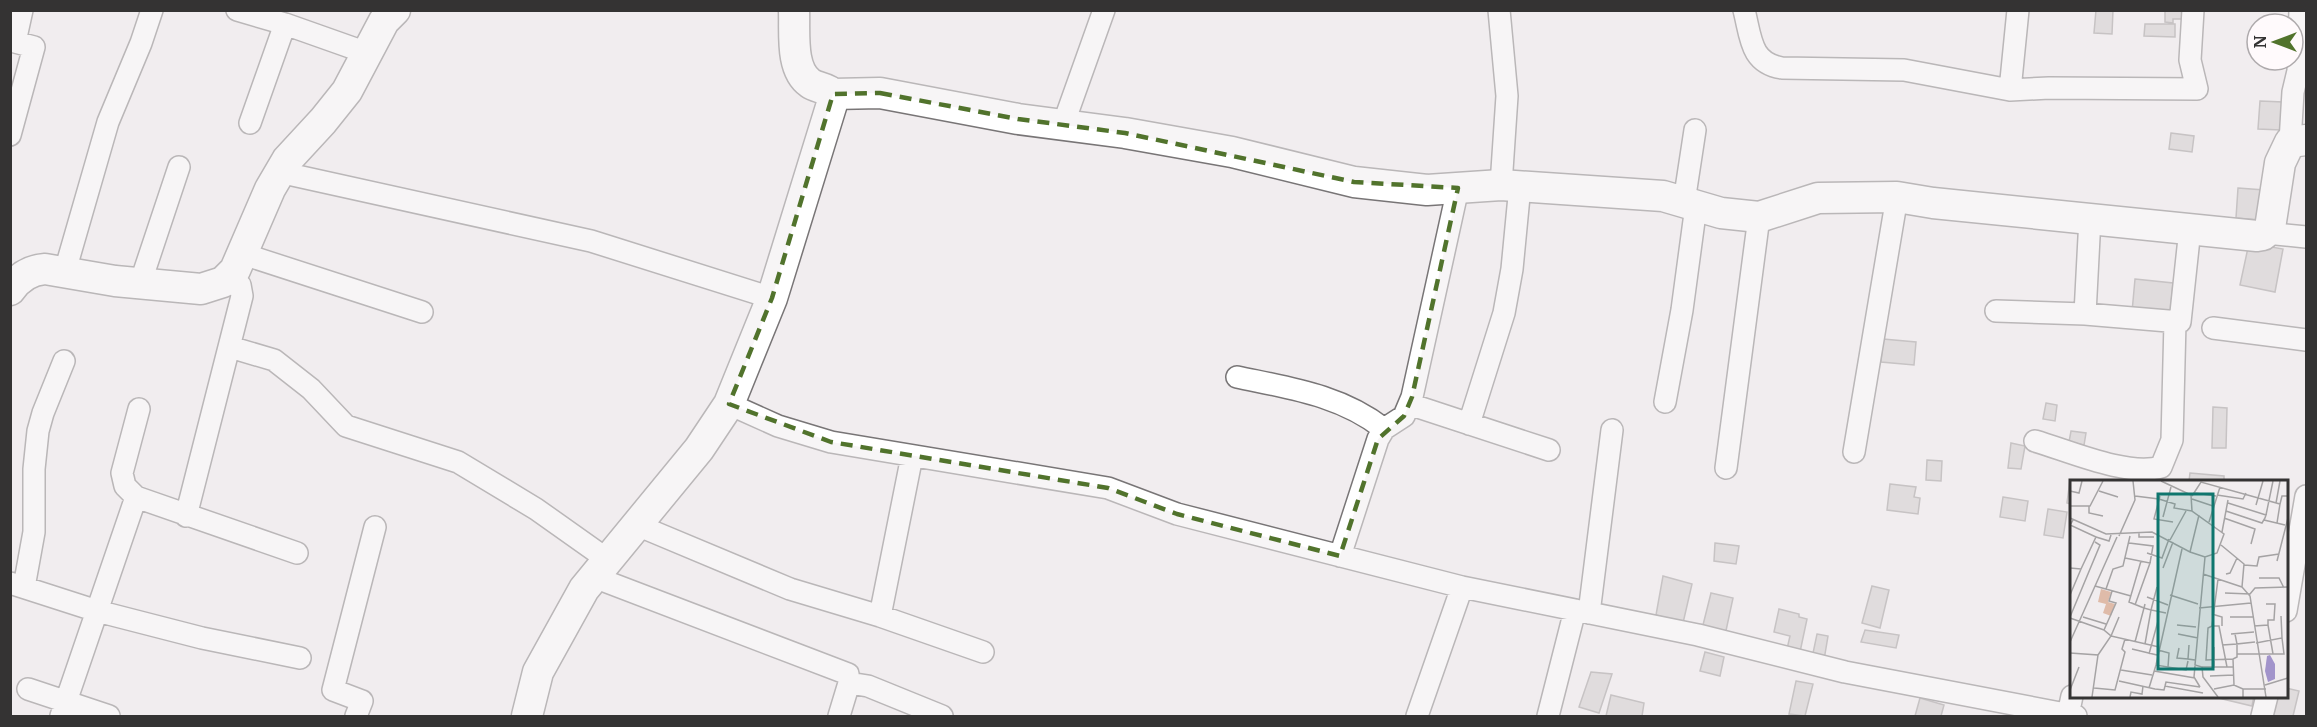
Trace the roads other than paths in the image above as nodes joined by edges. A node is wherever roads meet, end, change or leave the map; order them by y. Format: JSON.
{"nodes":[{"id":1,"x":22,"y":10,"type":"edge"},
{"id":2,"x":152,"y":10,"type":"edge"},
{"id":3,"x":237,"y":10,"type":"edge"},
{"id":4,"x":394,"y":10,"type":"edge"},
{"id":5,"x":794,"y":10,"type":"edge"},
{"id":6,"x":1104,"y":10,"type":"edge"},
{"id":7,"x":1499,"y":10,"type":"edge"},
{"id":8,"x":1744,"y":10,"type":"edge"},
{"id":9,"x":2018,"y":10,"type":"edge"},
{"id":10,"x":2193,"y":10,"type":"edge"},
{"id":11,"x":2300,"y":10,"type":"edge"},
{"id":12,"x":277,"y":18,"type":"edge"},
{"id":13,"x":367,"y":53,"type":"junction"},
{"id":14,"x":2010,"y":90,"type":"junction"},
{"id":15,"x":833,"y":94,"type":"junction"},
{"id":16,"x":250,"y":123,"type":"dead end"},
{"id":17,"x":1063,"y":125,"type":"junction"},
{"id":18,"x":1695,"y":130,"type":"dead end"},
{"id":19,"x":10,"y":135,"type":"edge"},
{"id":20,"x":2298,"y":141,"type":"edge"},
{"id":21,"x":179,"y":167,"type":"dead end"},
{"id":22,"x":279,"y":172,"type":"junction"},
{"id":23,"x":1511,"y":186,"type":"junction"},
{"id":24,"x":1458,"y":188,"type":"junction"},
{"id":25,"x":1897,"y":197,"type":"junction"},
{"id":26,"x":1690,"y":204,"type":"junction"},
{"id":27,"x":1759,"y":217,"type":"junction"},
{"id":28,"x":2090,"y":218,"type":"junction"},
{"id":29,"x":2190,"y":229,"type":"junction"},
{"id":30,"x":2266,"y":232,"type":"junction"},
{"id":31,"x":2307,"y":237,"type":"edge"},
{"id":32,"x":236,"y":265,"type":"junction"},
{"id":33,"x":65,"y":271,"type":"junction"},
{"id":34,"x":17,"y":274,"type":"edge"},
{"id":35,"x":140,"y":284,"type":"junction"},
{"id":36,"x":772,"y":298,"type":"junction"},
{"id":37,"x":1996,"y":311,"type":"dead end"},
{"id":38,"x":422,"y":312,"type":"dead end"},
{"id":39,"x":2085,"y":314,"type":"junction"},
{"id":40,"x":2175,"y":322,"type":"junction"},
{"id":41,"x":2213,"y":328,"type":"dead end"},
{"id":42,"x":2307,"y":340,"type":"edge"},
{"id":43,"x":231,"y":347,"type":"junction"},
{"id":44,"x":64,"y":361,"type":"dead end"},
{"id":45,"x":1237,"y":377,"type":"dead end"},
{"id":46,"x":1665,"y":402,"type":"dead end"},
{"id":47,"x":729,"y":404,"type":"junction"},
{"id":48,"x":1409,"y":404,"type":"junction"},
{"id":49,"x":139,"y":409,"type":"dead end"},
{"id":50,"x":1469,"y":424,"type":"junction"},
{"id":51,"x":1384,"y":429,"type":"junction"},
{"id":52,"x":1612,"y":430,"type":"dead end"},
{"id":53,"x":2035,"y":441,"type":"dead end"},
{"id":54,"x":1549,"y":450,"type":"dead end"},
{"id":55,"x":1854,"y":452,"type":"dead end"},
{"id":56,"x":912,"y":456,"type":"junction"},
{"id":57,"x":1726,"y":468,"type":"dead end"},
{"id":58,"x":2307,"y":496,"type":"edge"},
{"id":59,"x":136,"y":497,"type":"junction"},
{"id":60,"x":186,"y":516,"type":"junction"},
{"id":61,"x":637,"y":525,"type":"junction"},
{"id":62,"x":375,"y":527,"type":"dead end"},
{"id":63,"x":297,"y":553,"type":"dead end"},
{"id":64,"x":1340,"y":556,"type":"junction"},
{"id":65,"x":601,"y":568,"type":"junction"},
{"id":66,"x":17,"y":585,"type":"edge"},
{"id":67,"x":1462,"y":586,"type":"junction"},
{"id":68,"x":2287,"y":600,"type":"edge"},
{"id":69,"x":97,"y":611,"type":"junction"},
{"id":70,"x":1582,"y":612,"type":"junction"},
{"id":71,"x":880,"y":616,"type":"junction"},
{"id":72,"x":983,"y":652,"type":"dead end"},
{"id":73,"x":300,"y":658,"type":"dead end"},
{"id":74,"x":849,"y":683,"type":"junction"},
{"id":75,"x":28,"y":689,"type":"dead end"},
{"id":76,"x":2267,"y":697,"type":"edge"},
{"id":77,"x":2072,"y":709,"type":"edge"},
{"id":78,"x":62,"y":710,"type":"edge"},
{"id":79,"x":2026,"y":712,"type":"edge"},
{"id":80,"x":109,"y":717,"type":"edge"},
{"id":81,"x":356,"y":717,"type":"edge"},
{"id":82,"x":527,"y":717,"type":"edge"},
{"id":83,"x":839,"y":717,"type":"edge"},
{"id":84,"x":942,"y":717,"type":"edge"},
{"id":85,"x":1417,"y":717,"type":"edge"},
{"id":86,"x":1548,"y":717,"type":"edge"},
{"id":87,"x":2262,"y":717,"type":"edge"}],
"edges":[{"from":1,"to":19,"type":"street"},
{"from":2,"to":33,"type":"street"},
{"from":3,"to":12,"type":"street"},
{"from":4,"to":13,"type":"street"},
{"from":5,"to":15,"type":"street"},
{"from":6,"to":17,"type":"street"},
{"from":7,"to":23,"type":"street"},
{"from":8,"to":14,"type":"street"},
{"from":9,"to":14,"type":"street"},
{"from":10,"to":14,"type":"street"},
{"from":11,"to":20,"type":"street"},
{"from":12,"to":13,"type":"street"},
{"from":12,"to":16,"type":"street"},
{"from":13,"to":22,"type":"street"},
{"from":15,"to":17,"type":"street"},
{"from":15,"to":36,"type":"street"},
{"from":17,"to":24,"type":"street"},
{"from":18,"to":26,"type":"street"},
{"from":20,"to":30,"type":"street"},
{"from":21,"to":35,"type":"street"},
{"from":22,"to":32,"type":"street"},
{"from":22,"to":36,"type":"street"},
{"from":23,"to":24,"type":"street"},
{"from":23,"to":26,"type":"street"},
{"from":23,"to":50,"type":"street"},
{"from":24,"to":48,"type":"street"},
{"from":25,"to":27,"type":"street"},
{"from":25,"to":28,"type":"street"},
{"from":25,"to":55,"type":"street"},
{"from":26,"to":27,"type":"street"},
{"from":26,"to":46,"type":"street"},
{"from":27,"to":57,"type":"street"},
{"from":28,"to":29,"type":"street"},
{"from":28,"to":39,"type":"street"},
{"from":29,"to":30,"type":"street"},
{"from":29,"to":40,"type":"street"},
{"from":30,"to":31,"type":"street"},
{"from":32,"to":35,"type":"street"},
{"from":32,"to":38,"type":"street"},
{"from":32,"to":43,"type":"street"},
{"from":33,"to":34,"type":"street"},
{"from":33,"to":35,"type":"street"},
{"from":36,"to":47,"type":"street"},
{"from":37,"to":39,"type":"street"},
{"from":39,"to":40,"type":"street"},
{"from":40,"to":53,"type":"street"},
{"from":41,"to":42,"type":"street"},
{"from":43,"to":60,"type":"street"},
{"from":43,"to":65,"type":"street"},
{"from":44,"to":66,"type":"street"},
{"from":45,"to":51,"type":"street"},
{"from":47,"to":56,"type":"street"},
{"from":47,"to":61,"type":"street"},
{"from":48,"to":50,"type":"street"},
{"from":48,"to":51,"type":"street"},
{"from":49,"to":59,"type":"street"},
{"from":50,"to":54,"type":"street"},
{"from":51,"to":64,"type":"street"},
{"from":52,"to":70,"type":"street"},
{"from":56,"to":64,"type":"street"},
{"from":56,"to":71,"type":"street"},
{"from":58,"to":68,"type":"street"},
{"from":59,"to":60,"type":"street"},
{"from":59,"to":69,"type":"street"},
{"from":60,"to":63,"type":"street"},
{"from":61,"to":65,"type":"street"},
{"from":61,"to":71,"type":"street"},
{"from":62,"to":81,"type":"street"},
{"from":64,"to":67,"type":"street"},
{"from":65,"to":74,"type":"street"},
{"from":65,"to":82,"type":"street"},
{"from":66,"to":69,"type":"street"},
{"from":67,"to":70,"type":"street"},
{"from":67,"to":85,"type":"street"},
{"from":69,"to":73,"type":"street"},
{"from":69,"to":78,"type":"street"},
{"from":70,"to":79,"type":"street"},
{"from":70,"to":86,"type":"street"},
{"from":71,"to":72,"type":"street"},
{"from":74,"to":83,"type":"street"},
{"from":74,"to":84,"type":"street"},
{"from":75,"to":78,"type":"street"},
{"from":76,"to":87,"type":"street"},
{"from":77,"to":79,"type":"street"},
{"from":78,"to":80,"type":"street"}]}
